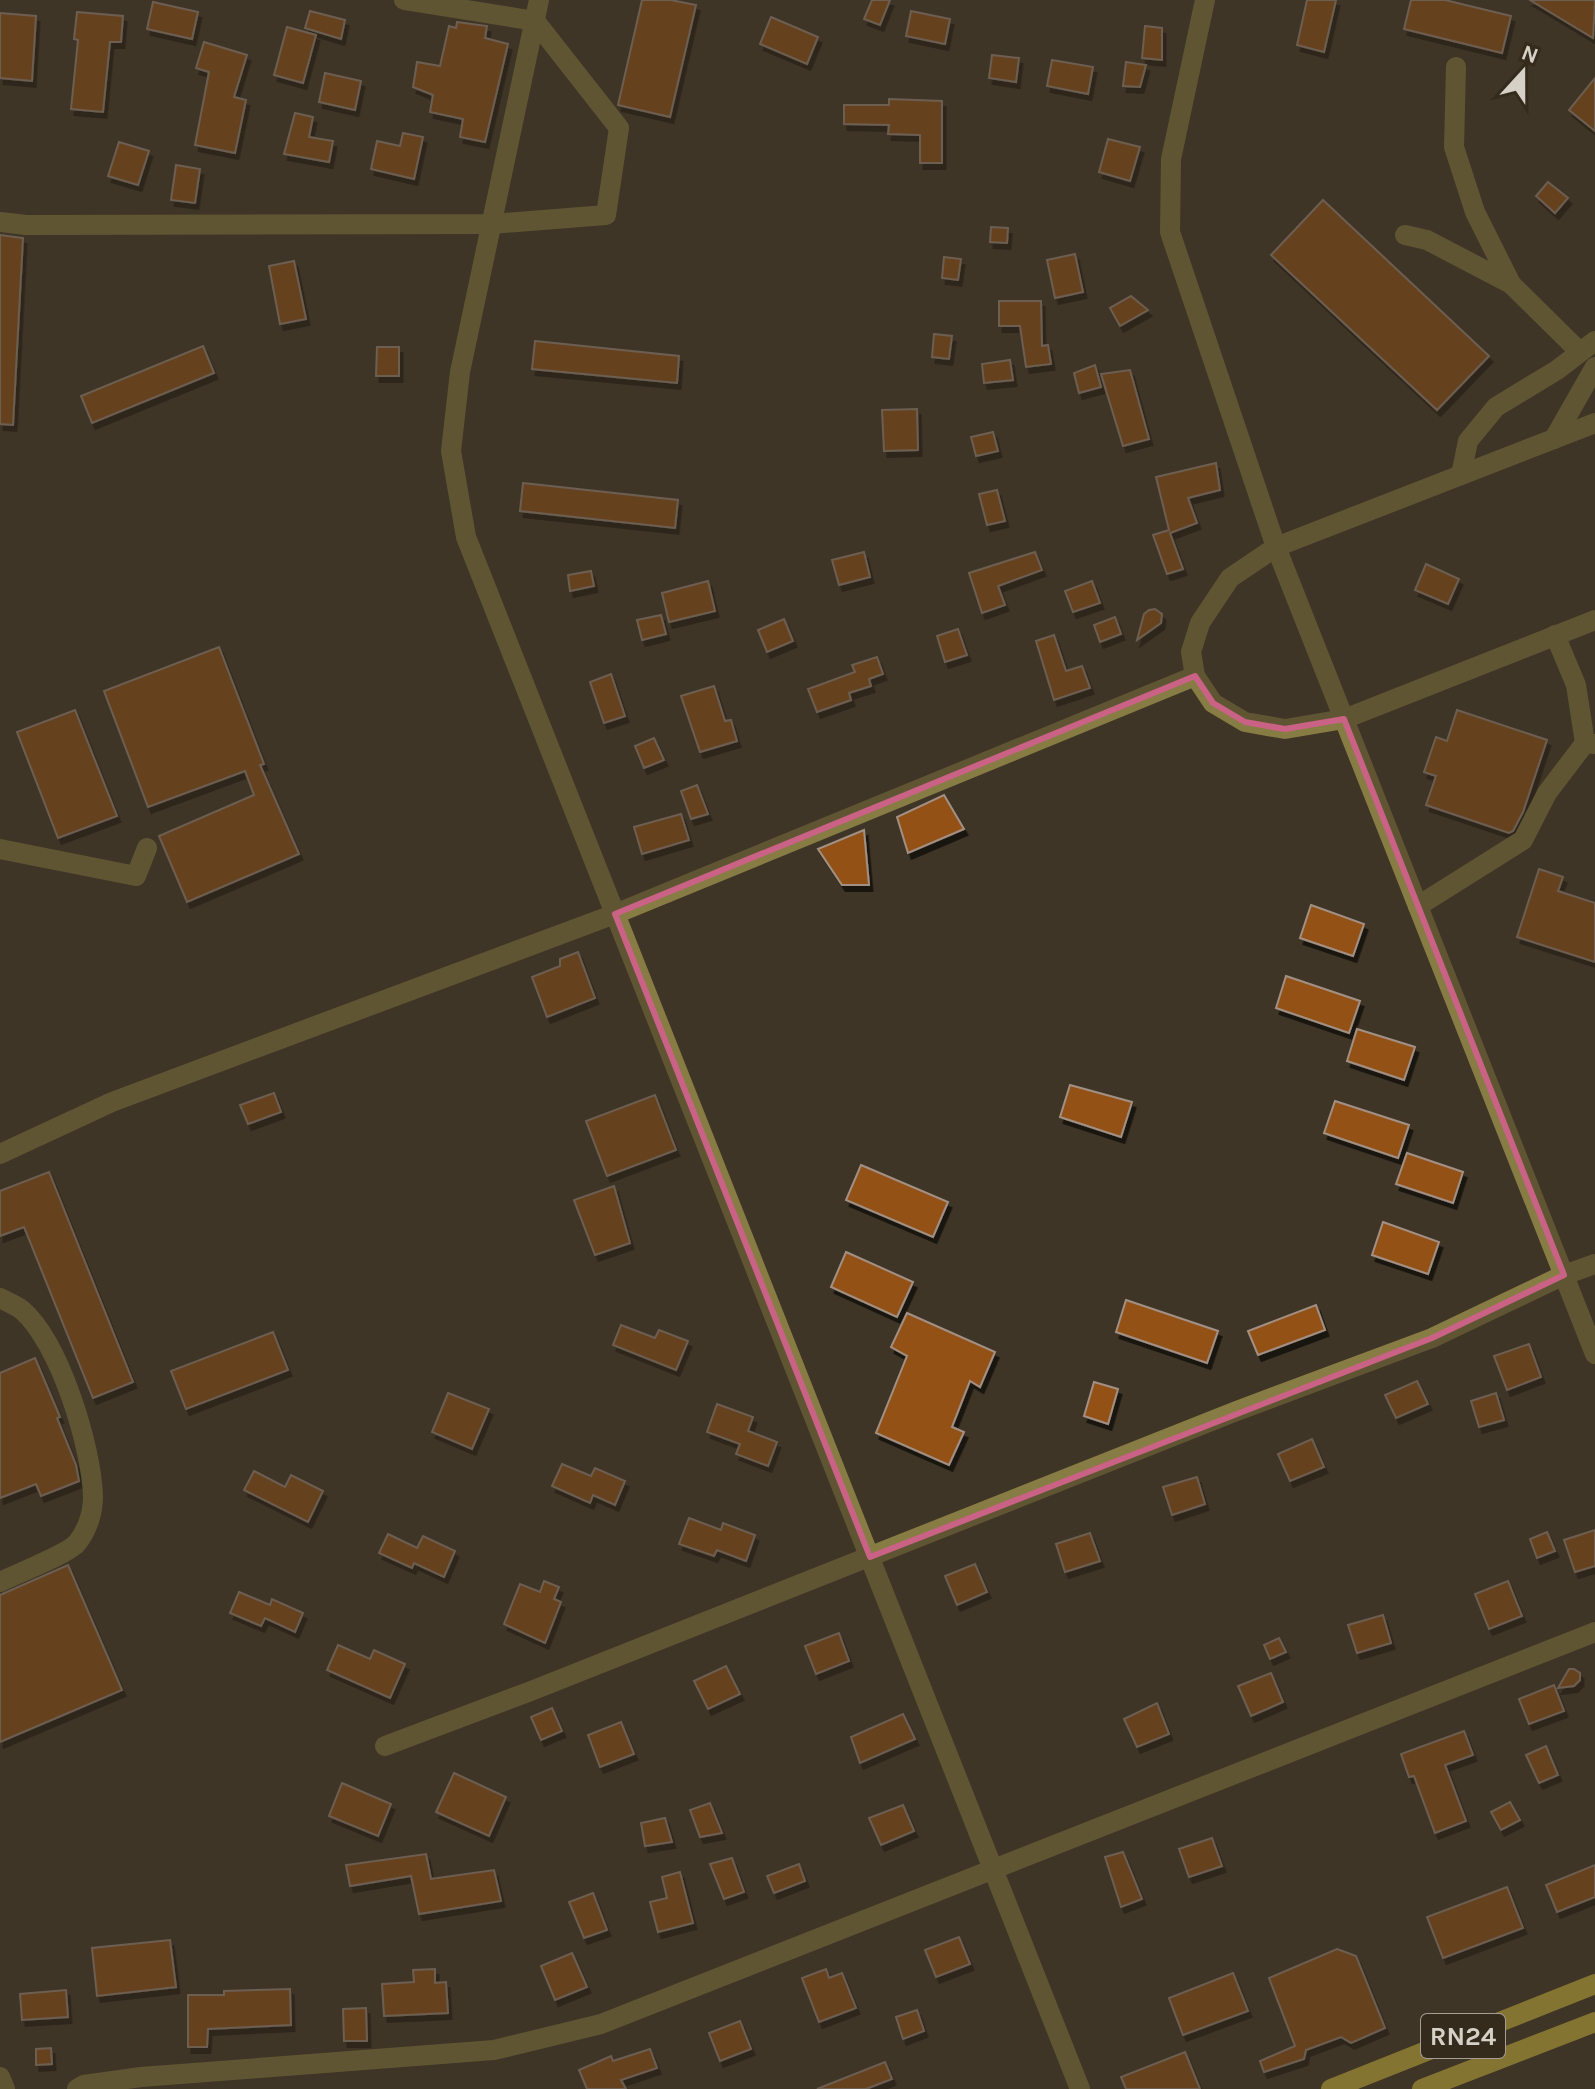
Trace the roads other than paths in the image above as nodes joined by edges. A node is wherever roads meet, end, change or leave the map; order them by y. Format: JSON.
{"nodes":[{"id":1,"x":404,"y":0,"type":"edge"},
{"id":2,"x":539,"y":0,"type":"edge"},
{"id":3,"x":1205,"y":0,"type":"edge"},
{"id":4,"x":535,"y":21,"type":"junction"},
{"id":5,"x":1456,"y":67,"type":"dead end"},
{"id":6,"x":0,"y":222,"type":"edge"},
{"id":7,"x":491,"y":224,"type":"junction"},
{"id":8,"x":1405,"y":235,"type":"dead end"},
{"id":9,"x":1511,"y":284,"type":"junction"},
{"id":10,"x":1588,"y":347,"type":"edge"},
{"id":11,"x":1595,"y":367,"type":"edge"},
{"id":12,"x":1595,"y":423,"type":"edge"},
{"id":13,"x":1554,"y":439,"type":"junction"},
{"id":14,"x":1461,"y":475,"type":"junction"},
{"id":15,"x":1276,"y":547,"type":"junction"},
{"id":16,"x":1595,"y":620,"type":"edge"},
{"id":17,"x":1555,"y":635,"type":"junction"},
{"id":18,"x":1195,"y":676,"type":"junction"},
{"id":19,"x":1344,"y":719,"type":"junction"},
{"id":20,"x":1590,"y":744,"type":"edge"},
{"id":21,"x":147,"y":848,"type":"dead end"},
{"id":22,"x":0,"y":849,"type":"edge"},
{"id":23,"x":1418,"y":906,"type":"junction"},
{"id":24,"x":615,"y":914,"type":"junction"},
{"id":25,"x":0,"y":1154,"type":"edge"},
{"id":26,"x":1595,"y":1264,"type":"edge"},
{"id":27,"x":1564,"y":1275,"type":"junction"},
{"id":28,"x":0,"y":1298,"type":"edge"},
{"id":29,"x":1595,"y":1354,"type":"edge"},
{"id":30,"x":870,"y":1557,"type":"junction"},
{"id":31,"x":0,"y":1582,"type":"edge"},
{"id":32,"x":1595,"y":1632,"type":"edge"},
{"id":33,"x":385,"y":1746,"type":"dead end"},
{"id":34,"x":993,"y":1867,"type":"junction"},
{"id":35,"x":1595,"y":1984,"type":"edge"},
{"id":36,"x":1595,"y":2022,"type":"edge"},
{"id":37,"x":0,"y":2077,"type":"edge"},
{"id":38,"x":5,"y":2089,"type":"edge"},
{"id":39,"x":77,"y":2089,"type":"edge"},
{"id":40,"x":1080,"y":2089,"type":"edge"},
{"id":41,"x":1331,"y":2089,"type":"edge"},
{"id":42,"x":1422,"y":2089,"type":"edge"}],
"edges":[{"from":1,"to":4,"type":"street"},
{"from":2,"to":4,"type":"street"},
{"from":3,"to":15,"type":"street"},
{"from":4,"to":7,"type":"street"},
{"from":4,"to":7,"type":"street"},
{"from":5,"to":9,"type":"street"},
{"from":6,"to":7,"type":"street"},
{"from":7,"to":24,"type":"street"},
{"from":8,"to":9,"type":"street"},
{"from":9,"to":10,"type":"street"},
{"from":10,"to":14,"type":"street"},
{"from":11,"to":13,"type":"street"},
{"from":12,"to":13,"type":"street"},
{"from":13,"to":14,"type":"street"},
{"from":14,"to":15,"type":"street"},
{"from":15,"to":18,"type":"street"},
{"from":15,"to":19,"type":"street"},
{"from":16,"to":17,"type":"street"},
{"from":17,"to":19,"type":"street"},
{"from":17,"to":20,"type":"street"},
{"from":18,"to":19,"type":"street"},
{"from":18,"to":24,"type":"street"},
{"from":19,"to":23,"type":"street"},
{"from":20,"to":23,"type":"street"},
{"from":21,"to":22,"type":"street"},
{"from":23,"to":27,"type":"street"},
{"from":24,"to":25,"type":"street"},
{"from":24,"to":30,"type":"street"},
{"from":26,"to":27,"type":"street"},
{"from":27,"to":29,"type":"street"},
{"from":27,"to":30,"type":"street"},
{"from":28,"to":31,"type":"street"},
{"from":30,"to":33,"type":"street"},
{"from":30,"to":34,"type":"street"},
{"from":32,"to":34,"type":"street"},
{"from":34,"to":39,"type":"street"},
{"from":34,"to":40,"type":"street"},
{"from":35,"to":41,"type":"main road","number":"RN24"},
{"from":36,"to":42,"type":"main road","number":"RN24"},
{"from":37,"to":38,"type":"street"}]}
